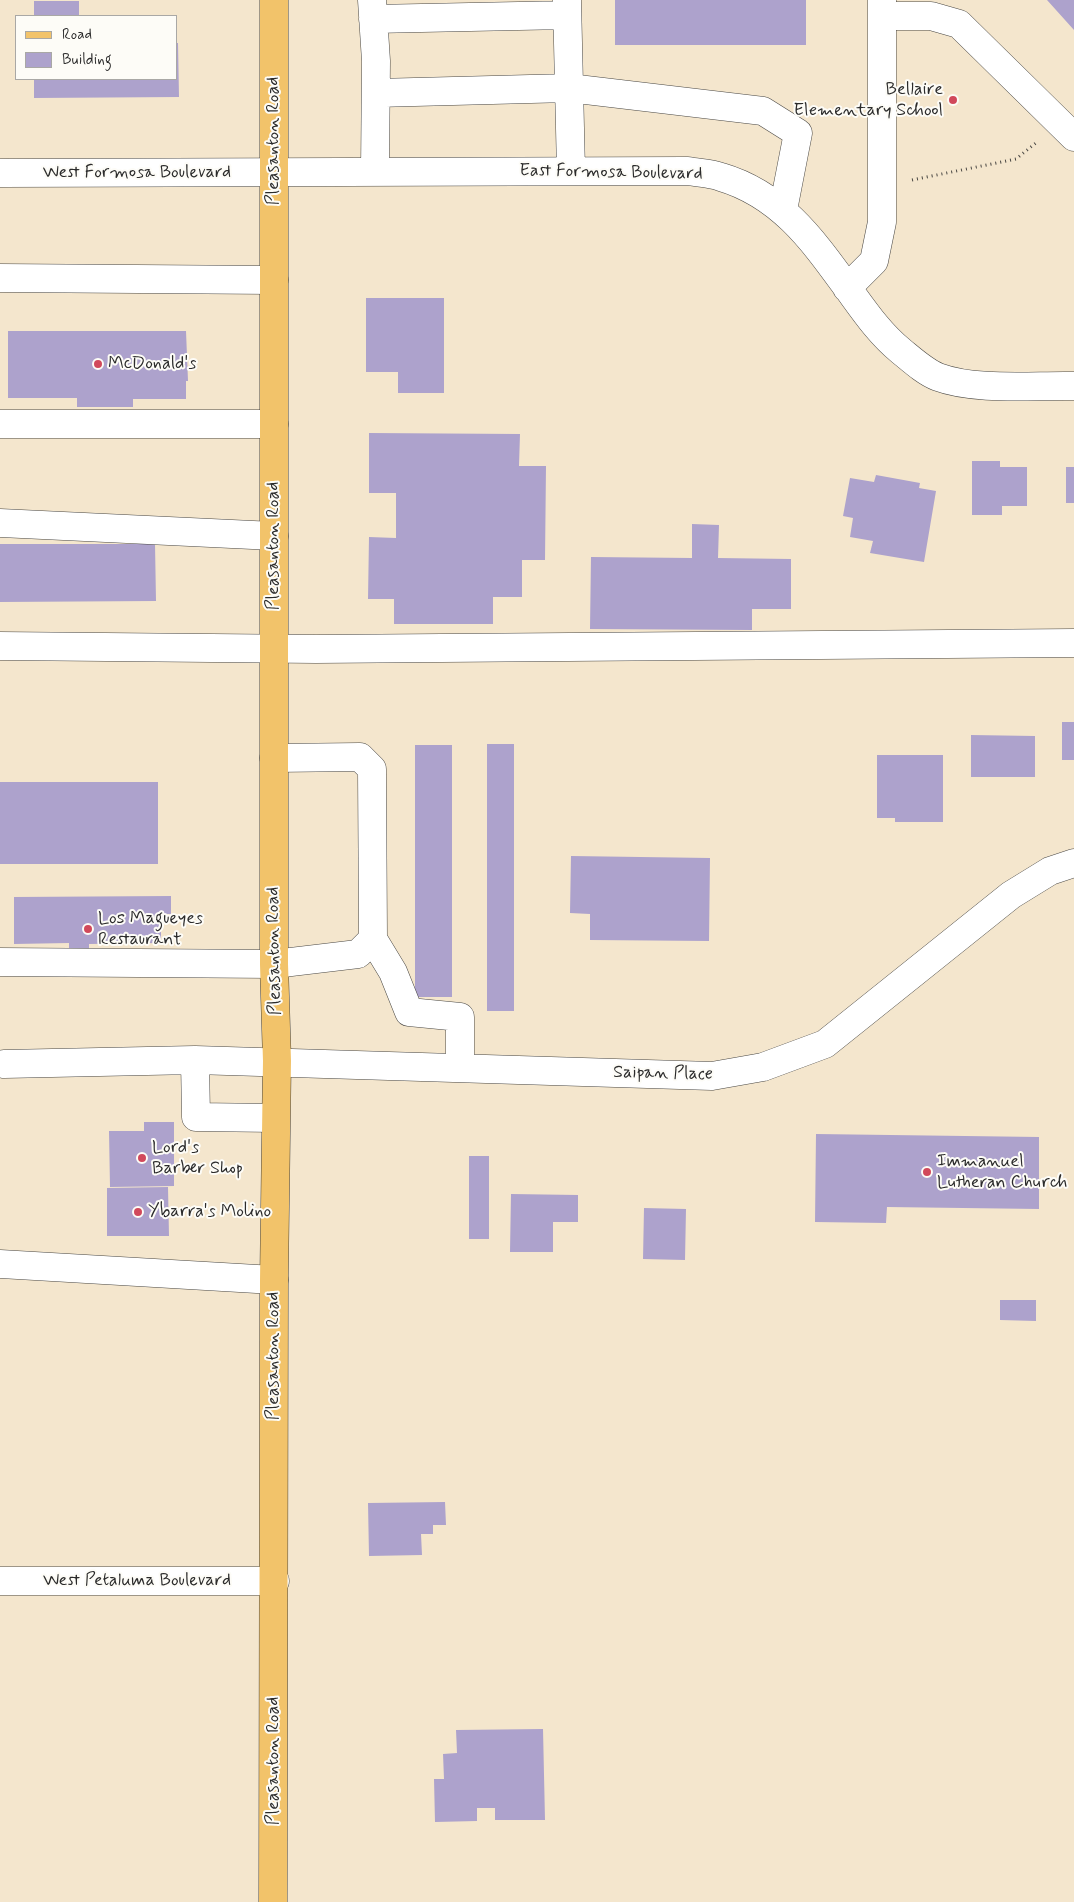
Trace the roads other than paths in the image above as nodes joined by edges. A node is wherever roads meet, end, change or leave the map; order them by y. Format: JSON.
{"nodes":[{"id":1,"x":274,"y":0,"type":"edge"},
{"id":2,"x":567,"y":8,"type":"edge"},
{"id":3,"x":882,"y":8,"type":"edge"},
{"id":4,"x":372,"y":10,"type":"edge"},
{"id":5,"x":569,"y":88,"type":"junction"},
{"id":6,"x":376,"y":93,"type":"junction"},
{"id":7,"x":1067,"y":130,"type":"edge"},
{"id":8,"x":571,"y":171,"type":"junction"},
{"id":9,"x":274,"y":172,"type":"junction"},
{"id":10,"x":375,"y":172,"type":"junction"},
{"id":11,"x":0,"y":173,"type":"edge"},
{"id":12,"x":784,"y":210,"type":"junction"},
{"id":13,"x":0,"y":278,"type":"edge"},
{"id":14,"x":274,"y":280,"type":"junction"},
{"id":15,"x":847,"y":288,"type":"junction"},
{"id":16,"x":1074,"y":386,"type":"edge"},
{"id":17,"x":0,"y":424,"type":"edge"},
{"id":18,"x":274,"y":424,"type":"junction"},
{"id":19,"x":0,"y":523,"type":"edge"},
{"id":20,"x":274,"y":536,"type":"junction"},
{"id":21,"x":1074,"y":643,"type":"edge"},
{"id":22,"x":0,"y":646,"type":"edge"},
{"id":23,"x":274,"y":650,"type":"junction"},
{"id":24,"x":274,"y":758,"type":"junction"},
{"id":25,"x":1074,"y":863,"type":"edge"},
{"id":26,"x":373,"y":939,"type":"junction"},
{"id":27,"x":0,"y":962,"type":"edge"},
{"id":28,"x":274,"y":964,"type":"junction"},
{"id":29,"x":195,"y":1060,"type":"junction"},
{"id":30,"x":277,"y":1061,"type":"junction"},
{"id":31,"x":4,"y":1064,"type":"dead end"},
{"id":32,"x":460,"y":1068,"type":"junction"},
{"id":33,"x":275,"y":1118,"type":"junction"},
{"id":34,"x":0,"y":1264,"type":"edge"},
{"id":35,"x":274,"y":1280,"type":"junction"},
{"id":36,"x":0,"y":1581,"type":"edge"},
{"id":37,"x":274,"y":1581,"type":"junction"},
{"id":38,"x":273,"y":1902,"type":"edge"}],
"edges":[{"from":1,"to":9,"type":"main road","name":"Pleasanton Road"},
{"from":2,"to":4,"type":"street"},
{"from":2,"to":5,"type":"street"},
{"from":3,"to":7,"type":"street"},
{"from":3,"to":15,"type":"street"},
{"from":4,"to":6,"type":"street"},
{"from":5,"to":6,"type":"street"},
{"from":5,"to":8,"type":"street"},
{"from":5,"to":12,"type":"street"},
{"from":6,"to":10,"type":"street"},
{"from":8,"to":10,"type":"street","name":"East Formosa Boulevard"},
{"from":8,"to":12,"type":"street","name":"East Formosa Boulevard"},
{"from":9,"to":10,"type":"street","name":"East Formosa Boulevard"},
{"from":9,"to":11,"type":"street","name":"West Formosa Boulevard"},
{"from":9,"to":14,"type":"main road","name":"Pleasanton Road"},
{"from":12,"to":15,"type":"street","name":"East Formosa Boulevard"},
{"from":13,"to":14,"type":"street"},
{"from":14,"to":18,"type":"main road","name":"Pleasanton Road"},
{"from":15,"to":16,"type":"street","name":"East Formosa Boulevard"},
{"from":17,"to":18,"type":"street"},
{"from":18,"to":20,"type":"main road","name":"Pleasanton Road"},
{"from":19,"to":20,"type":"street"},
{"from":20,"to":23,"type":"main road","name":"Pleasanton Road"},
{"from":21,"to":23,"type":"street"},
{"from":22,"to":23,"type":"street"},
{"from":23,"to":24,"type":"main road","name":"Pleasanton Road"},
{"from":24,"to":26,"type":"street"},
{"from":24,"to":28,"type":"main road","name":"Pleasanton Road"},
{"from":25,"to":32,"type":"street","name":"Saipan Place"},
{"from":26,"to":28,"type":"street"},
{"from":26,"to":32,"type":"street"},
{"from":27,"to":28,"type":"street"},
{"from":28,"to":30,"type":"main road","name":"Pleasanton Road"},
{"from":29,"to":30,"type":"street","name":"Saipan Place"},
{"from":29,"to":31,"type":"street","name":"Saipan Place"},
{"from":29,"to":33,"type":"street"},
{"from":30,"to":32,"type":"street","name":"Saipan Place"},
{"from":30,"to":33,"type":"main road","name":"Pleasanton Road"},
{"from":33,"to":35,"type":"main road","name":"Pleasanton Road"},
{"from":34,"to":35,"type":"street"},
{"from":35,"to":37,"type":"main road","name":"Pleasanton Road"},
{"from":36,"to":37,"type":"street","name":"West Petaluma Boulevard"},
{"from":37,"to":38,"type":"main road","name":"Pleasanton Road"}]}
